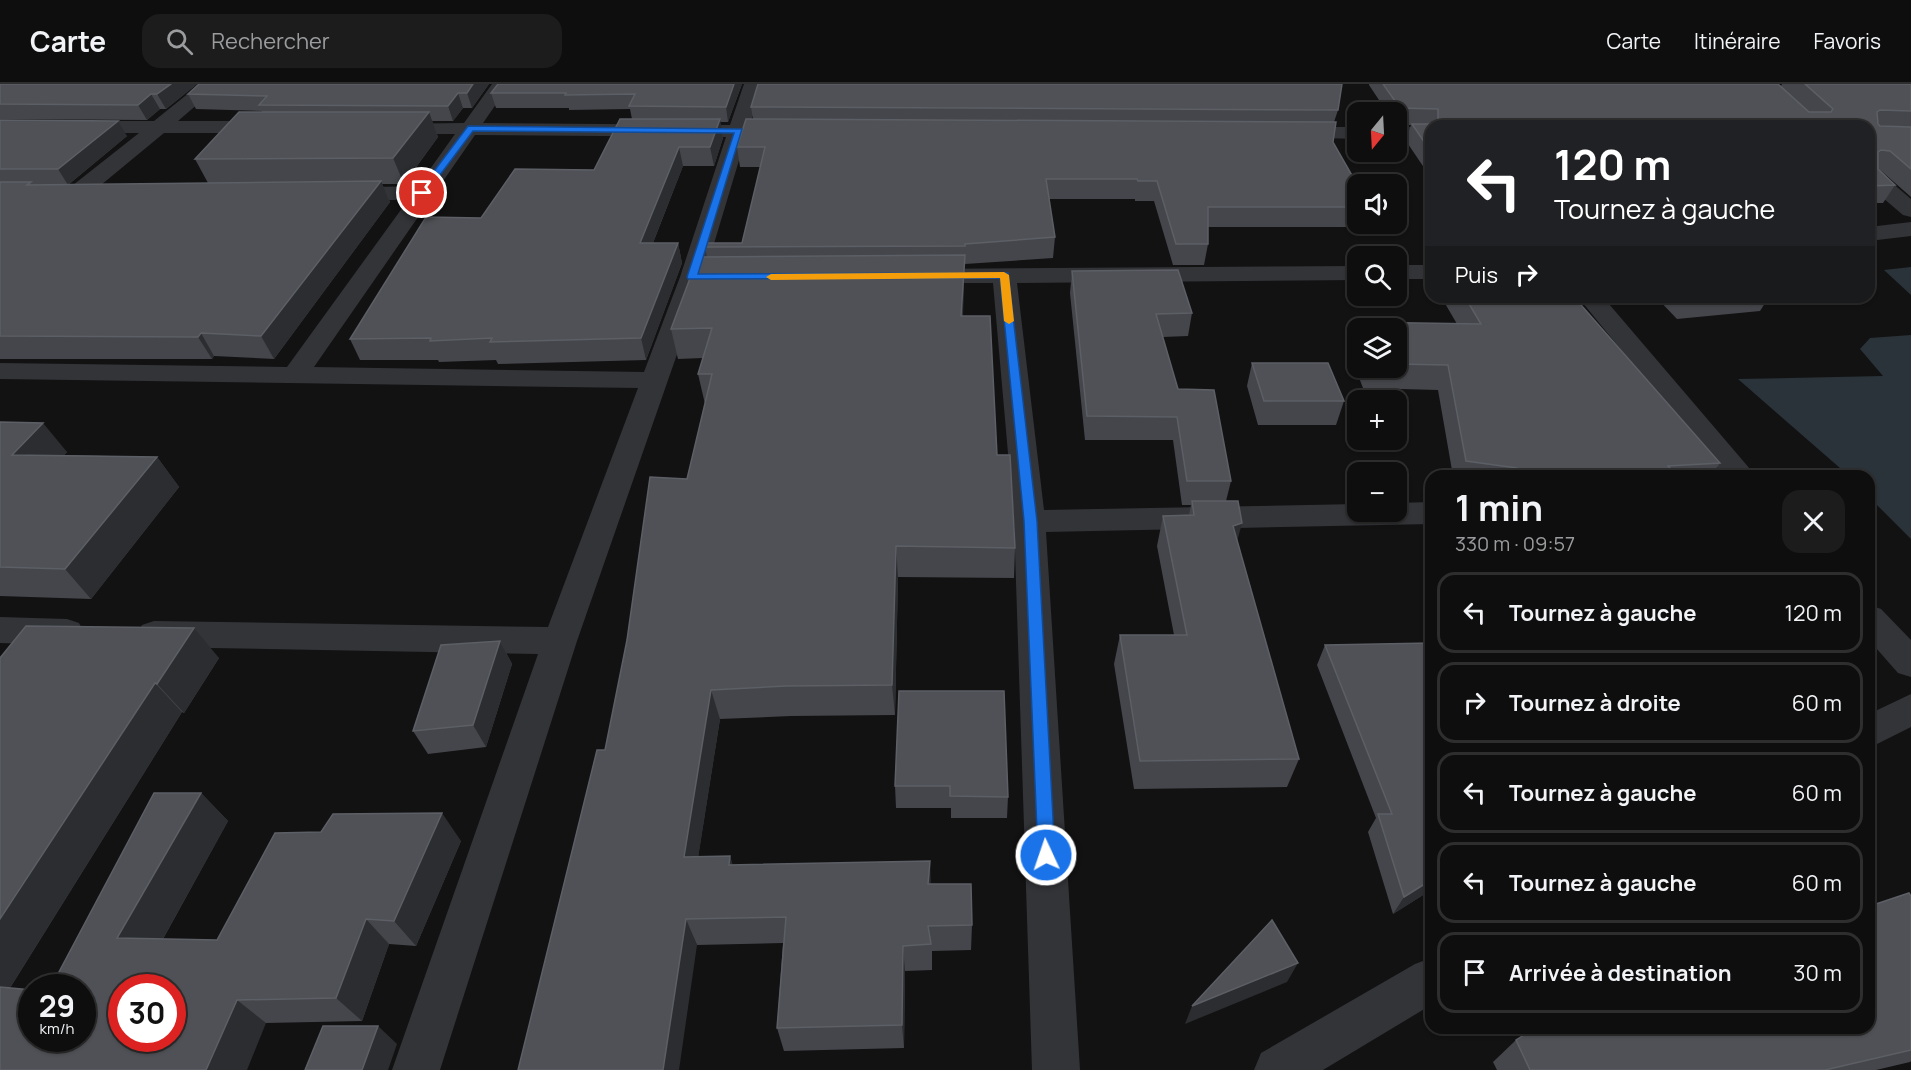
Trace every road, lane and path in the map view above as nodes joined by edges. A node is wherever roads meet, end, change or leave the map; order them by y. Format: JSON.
{"nodes":[{"id":1,"x":212,"y":84,"type":"edge"},
{"id":2,"x":501,"y":84,"type":"edge"},
{"id":3,"x":753,"y":84,"type":"edge"},
{"id":4,"x":160,"y":126,"type":"junction"},
{"id":5,"x":0,"y":127,"type":"edge"},
{"id":6,"x":291,"y":127,"type":"edge"},
{"id":7,"x":375,"y":128,"type":"edge"},
{"id":8,"x":471,"y":128,"type":"junction"},
{"id":9,"x":739,"y":131,"type":"junction"},
{"id":10,"x":811,"y":131,"type":"edge"},
{"id":11,"x":1274,"y":133,"type":"edge"},
{"id":12,"x":1347,"y":133,"type":"edge"},
{"id":13,"x":1407,"y":133,"type":"edge"},
{"id":14,"x":1425,"y":133,"type":"edge"},
{"id":15,"x":1875,"y":180,"type":"edge"},
{"id":16,"x":422,"y":193,"type":"junction"},
{"id":17,"x":112,"y":194,"type":"edge"},
{"id":18,"x":327,"y":194,"type":"edge"},
{"id":19,"x":1911,"y":210,"type":"edge"},
{"id":20,"x":1911,"y":229,"type":"edge"},
{"id":21,"x":1875,"y":233,"type":"edge"},
{"id":22,"x":1407,"y":272,"type":"edge"},
{"id":23,"x":1425,"y":272,"type":"edge"},
{"id":24,"x":1347,"y":273,"type":"edge"},
{"id":25,"x":1004,"y":275,"type":"junction"},
{"id":26,"x":900,"y":276,"type":"edge"},
{"id":27,"x":1595,"y":303,"type":"edge"},
{"id":28,"x":0,"y":371,"type":"edge"},
{"id":29,"x":295,"y":375,"type":"junction"},
{"id":30,"x":655,"y":380,"type":"junction"},
{"id":31,"x":1737,"y":470,"type":"edge"},
{"id":32,"x":1425,"y":513,"type":"edge"},
{"id":33,"x":1030,"y":521,"type":"junction"},
{"id":34,"x":1875,"y":624,"type":"edge"},
{"id":35,"x":0,"y":630,"type":"edge"},
{"id":36,"x":93,"y":633,"type":"edge"},
{"id":37,"x":129,"y":634,"type":"edge"},
{"id":38,"x":560,"y":641,"type":"junction"},
{"id":39,"x":1911,"y":663,"type":"edge"},
{"id":40,"x":1911,"y":709,"type":"edge"},
{"id":41,"x":1875,"y":729,"type":"edge"},
{"id":42,"x":1425,"y":984,"type":"edge"},
{"id":43,"x":416,"y":1070,"type":"edge"},
{"id":44,"x":1056,"y":1070,"type":"edge"},
{"id":45,"x":1278,"y":1070,"type":"edge"}],
"edges":[{"from":1,"to":4,"type":"street"},
{"from":2,"to":8,"type":"street"},
{"from":3,"to":9,"type":"street"},
{"from":4,"to":5,"type":"street"},
{"from":4,"to":6,"type":"street"},
{"from":4,"to":17,"type":"street"},
{"from":7,"to":8,"type":"street"},
{"from":8,"to":9,"type":"street"},
{"from":8,"to":16,"type":"street"},
{"from":9,"to":10,"type":"street"},
{"from":9,"to":30,"type":"street"},
{"from":11,"to":12,"type":"street"},
{"from":13,"to":14,"type":"street"},
{"from":15,"to":19,"type":"street"},
{"from":16,"to":18,"type":"street"},
{"from":16,"to":29,"type":"street"},
{"from":20,"to":21,"type":"street"},
{"from":22,"to":23,"type":"street"},
{"from":24,"to":25,"type":"street"},
{"from":25,"to":26,"type":"street"},
{"from":25,"to":33,"type":"street"},
{"from":27,"to":31,"type":"street"},
{"from":28,"to":29,"type":"street"},
{"from":29,"to":30,"type":"street"},
{"from":30,"to":38,"type":"street"},
{"from":32,"to":33,"type":"street"},
{"from":33,"to":44,"type":"street"},
{"from":34,"to":39,"type":"street"},
{"from":35,"to":36,"type":"street"},
{"from":37,"to":38,"type":"street"},
{"from":38,"to":43,"type":"street"},
{"from":40,"to":41,"type":"street"},
{"from":42,"to":45,"type":"street"}]}
